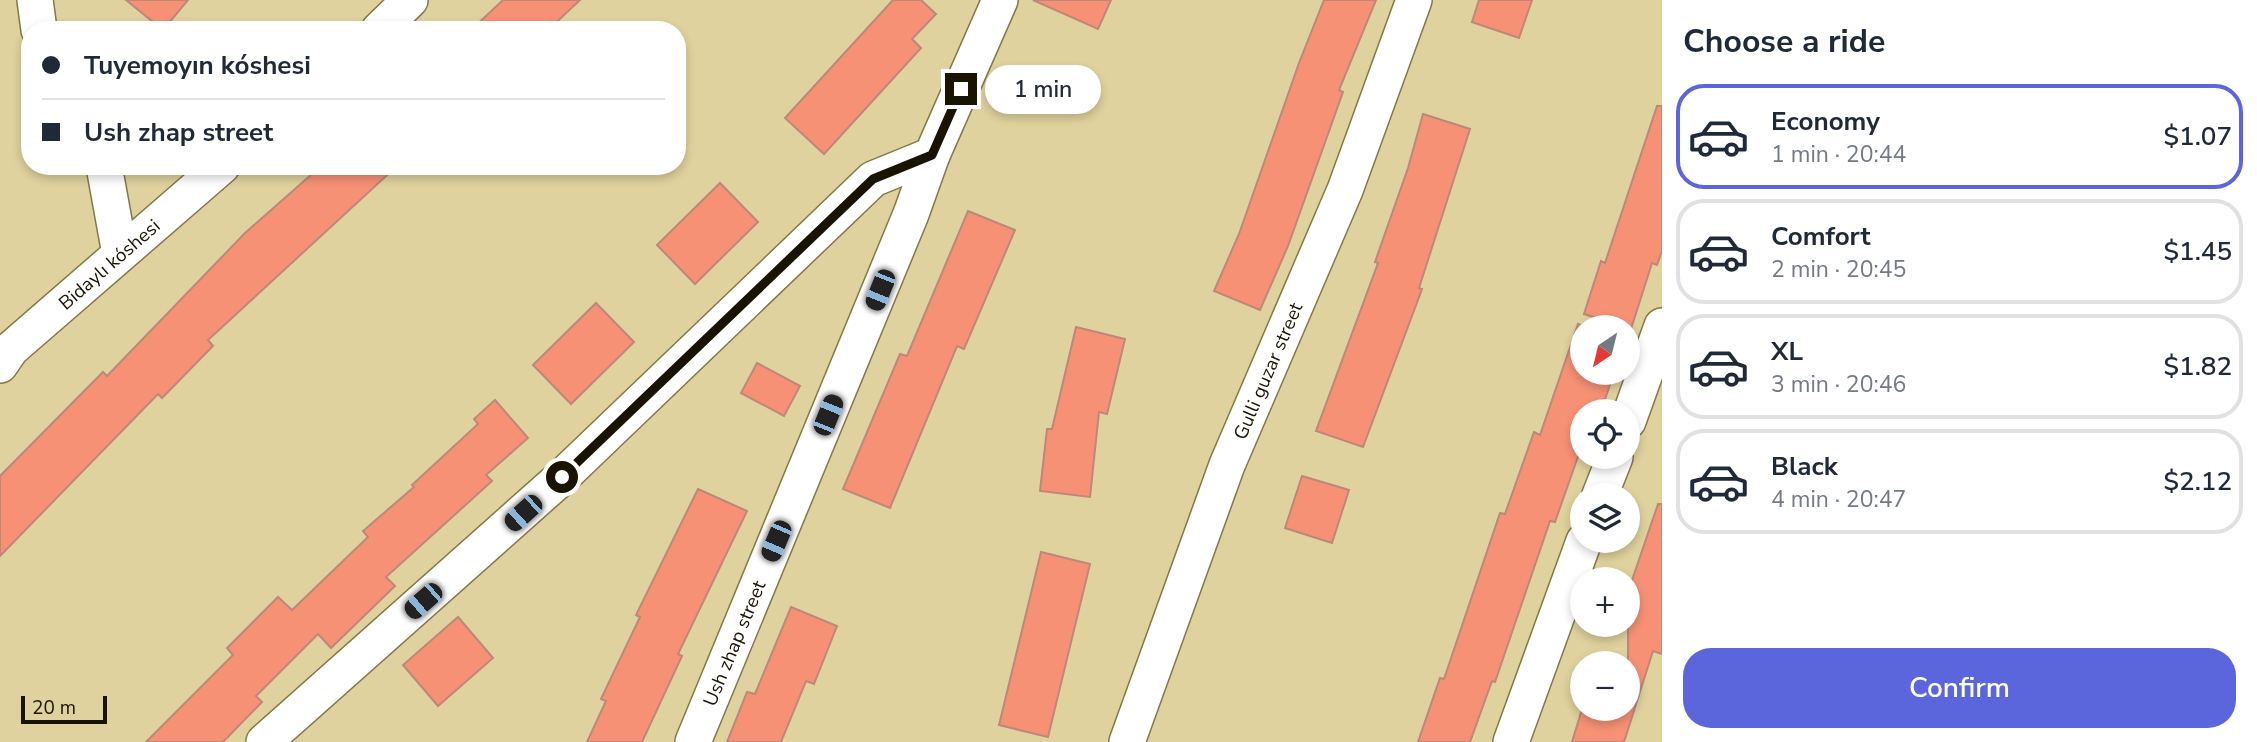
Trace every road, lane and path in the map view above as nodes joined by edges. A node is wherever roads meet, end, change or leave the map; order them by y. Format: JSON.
{"nodes":[{"id":1,"x":35,"y":0,"type":"edge"},
{"id":2,"x":411,"y":0,"type":"edge"},
{"id":3,"x":1000,"y":0,"type":"edge"},
{"id":4,"x":1414,"y":0,"type":"edge"},
{"id":5,"x":38,"y":21,"type":"edge"},
{"id":6,"x":389,"y":21,"type":"edge"},
{"id":7,"x":932,"y":155,"type":"junction"},
{"id":8,"x":106,"y":175,"type":"edge"},
{"id":9,"x":212,"y":175,"type":"edge"},
{"id":10,"x":120,"y":254,"type":"junction"},
{"id":11,"x":1662,"y":327,"type":"edge"},
{"id":12,"x":0,"y":365,"type":"edge"},
{"id":13,"x":1636,"y":399,"type":"edge"},
{"id":14,"x":1580,"y":553,"type":"edge"},
{"id":15,"x":264,"y":742,"type":"edge"},
{"id":16,"x":693,"y":742,"type":"edge"},
{"id":17,"x":1127,"y":742,"type":"edge"},
{"id":18,"x":1511,"y":742,"type":"edge"}],
"edges":[{"from":1,"to":5,"type":"street"},
{"from":2,"to":6,"type":"street"},
{"from":3,"to":7,"type":"street","name":"Ush zhap street"},
{"from":4,"to":17,"type":"street","name":"Gulli guzar street"},
{"from":7,"to":15,"type":"street"},
{"from":7,"to":16,"type":"street","name":"Ush zhap street"},
{"from":8,"to":10,"type":"street"},
{"from":9,"to":10,"type":"street","name":"Bidaylı kóshesi"},
{"from":10,"to":12,"type":"street","name":"Bidaylı kóshesi"},
{"from":11,"to":13,"type":"street"},
{"from":14,"to":18,"type":"street"}]}
